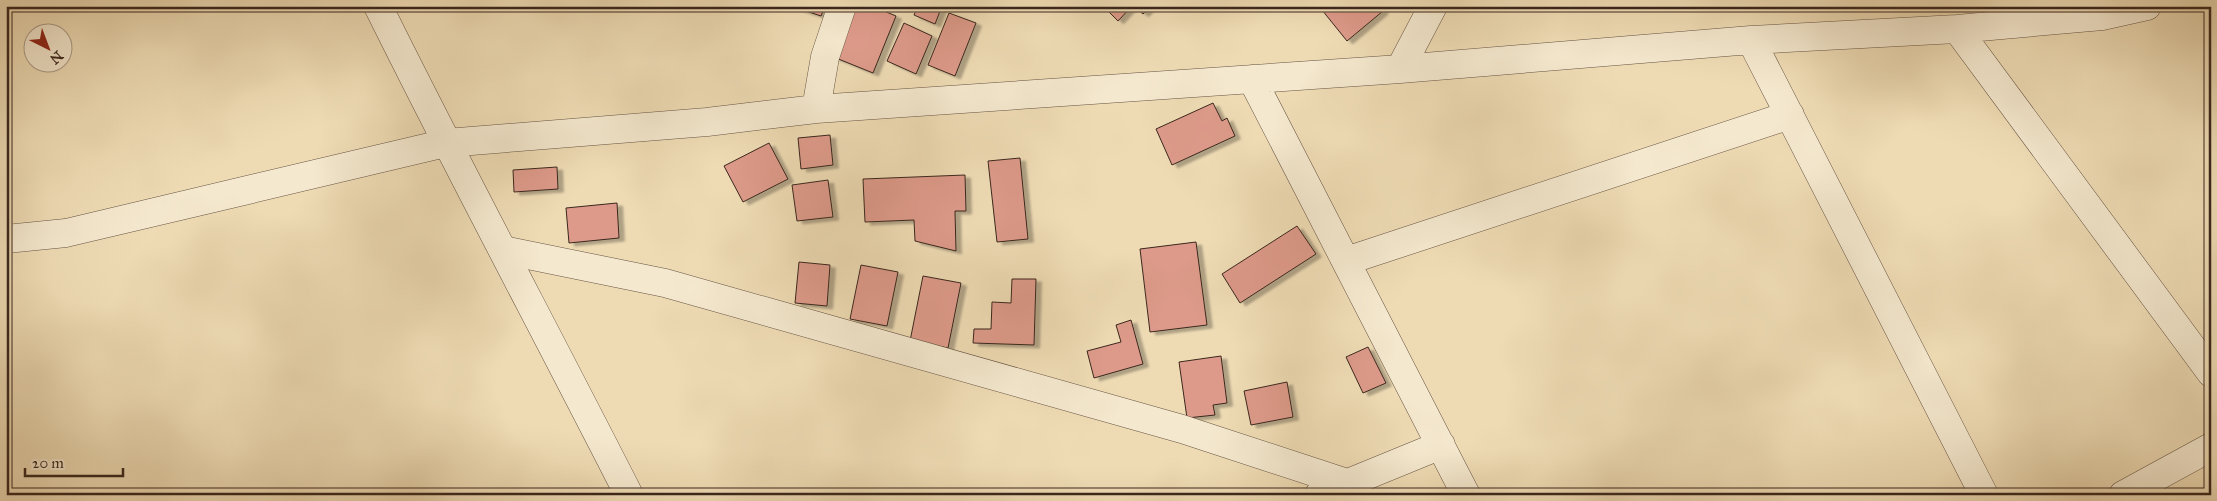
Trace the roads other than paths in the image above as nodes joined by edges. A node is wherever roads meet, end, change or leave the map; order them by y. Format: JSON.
{"nodes":[{"id":1,"x":378,"y":6,"type":"edge"},
{"id":2,"x":842,"y":6,"type":"edge"},
{"id":3,"x":1433,"y":6,"type":"edge"},
{"id":4,"x":2146,"y":6,"type":"edge"},
{"id":5,"x":2102,"y":11,"type":"edge"},
{"id":6,"x":1957,"y":29,"type":"junction"},
{"id":7,"x":1752,"y":40,"type":"junction"},
{"id":8,"x":1400,"y":69,"type":"junction"},
{"id":9,"x":1252,"y":79,"type":"junction"},
{"id":10,"x":816,"y":109,"type":"junction"},
{"id":11,"x":1790,"y":115,"type":"junction"},
{"id":12,"x":446,"y":143,"type":"junction"},
{"id":13,"x":6,"y":239,"type":"edge"},
{"id":14,"x":503,"y":250,"type":"junction"},
{"id":15,"x":1346,"y":261,"type":"junction"},
{"id":16,"x":2211,"y":373,"type":"edge"},
{"id":17,"x":1441,"y":445,"type":"junction"},
{"id":18,"x":2211,"y":447,"type":"edge"},
{"id":19,"x":1347,"y":483,"type":"junction"},
{"id":20,"x":630,"y":495,"type":"edge"},
{"id":21,"x":1320,"y":495,"type":"edge"},
{"id":22,"x":1466,"y":495,"type":"edge"},
{"id":23,"x":1984,"y":495,"type":"edge"},
{"id":24,"x":2123,"y":495,"type":"edge"}],
"edges":[{"from":1,"to":12,"type":"street"},
{"from":2,"to":10,"type":"street"},
{"from":3,"to":8,"type":"street"},
{"from":4,"to":5,"type":"street"},
{"from":5,"to":6,"type":"street"},
{"from":6,"to":7,"type":"street"},
{"from":6,"to":16,"type":"street"},
{"from":7,"to":8,"type":"street"},
{"from":7,"to":11,"type":"street"},
{"from":8,"to":9,"type":"street"},
{"from":9,"to":10,"type":"street"},
{"from":9,"to":15,"type":"street"},
{"from":10,"to":12,"type":"street"},
{"from":11,"to":15,"type":"street"},
{"from":11,"to":23,"type":"street"},
{"from":12,"to":13,"type":"street"},
{"from":12,"to":14,"type":"street"},
{"from":14,"to":19,"type":"street"},
{"from":14,"to":20,"type":"street"},
{"from":15,"to":17,"type":"street"},
{"from":17,"to":19,"type":"street"},
{"from":17,"to":22,"type":"street"},
{"from":18,"to":24,"type":"street"},
{"from":19,"to":21,"type":"street"}]}
